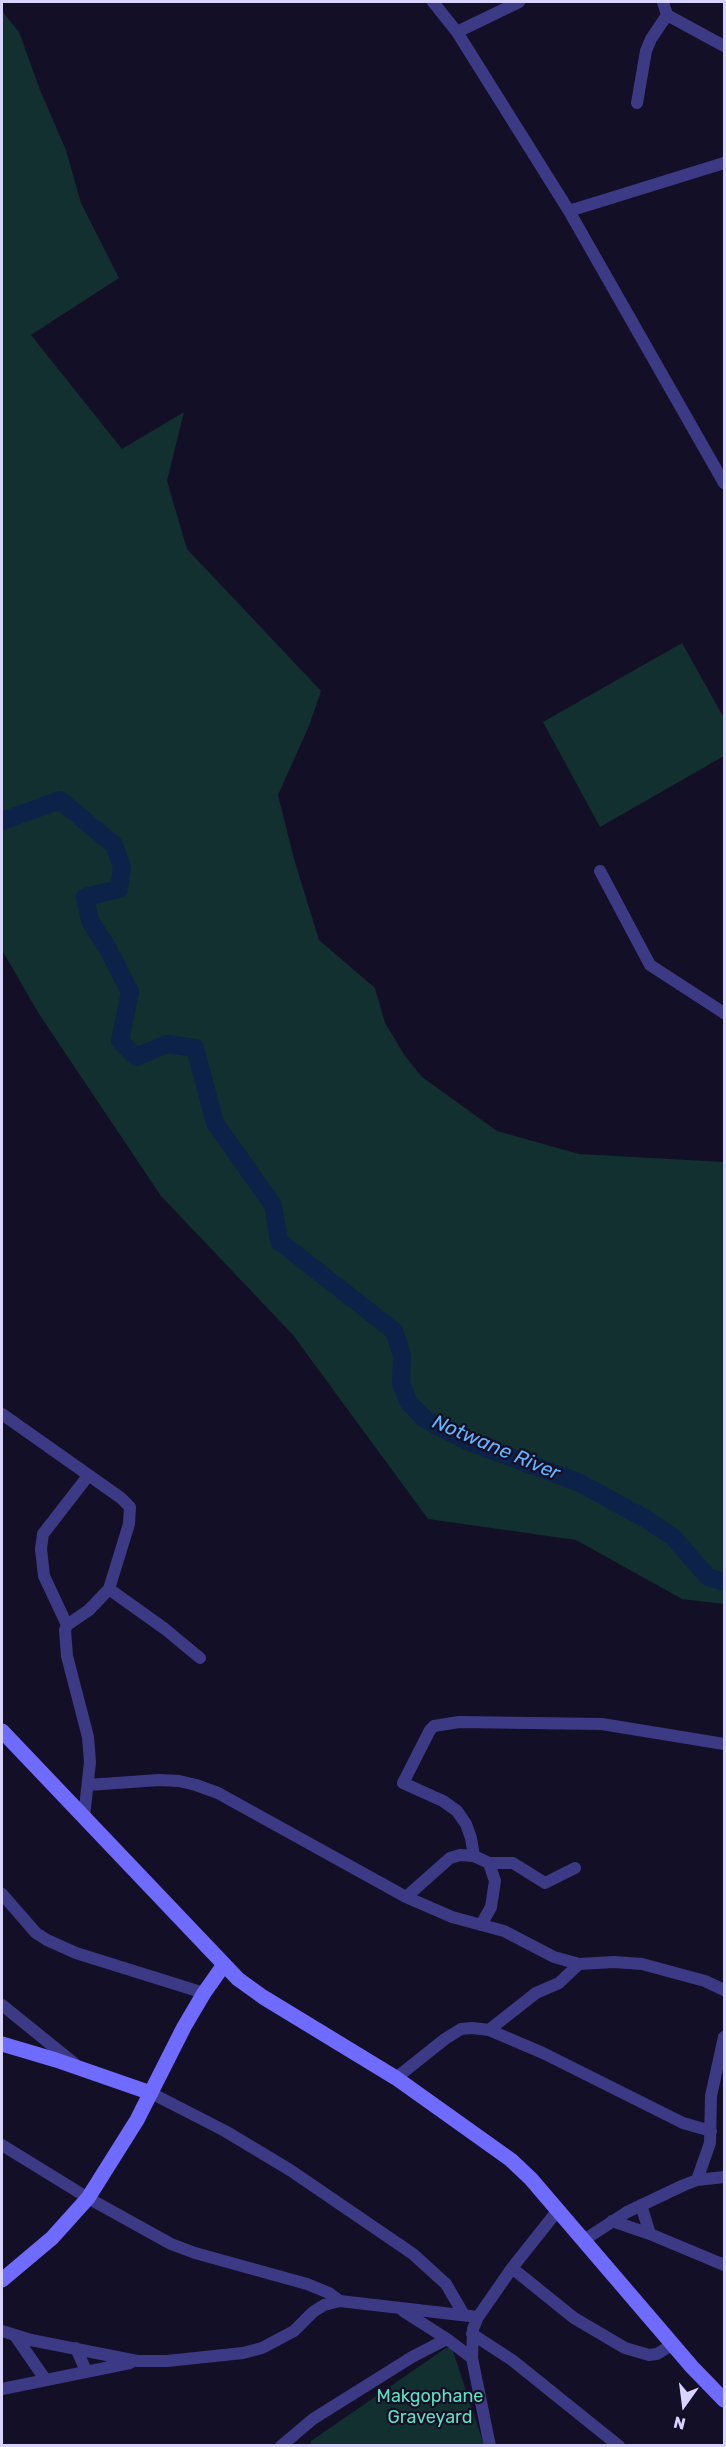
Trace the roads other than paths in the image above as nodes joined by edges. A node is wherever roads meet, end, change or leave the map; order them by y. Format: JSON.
{"nodes":[{"id":1,"x":434,"y":2,"type":"edge"},
{"id":2,"x":519,"y":2,"type":"edge"},
{"id":3,"x":663,"y":2,"type":"edge"},
{"id":4,"x":667,"y":15,"type":"junction"},
{"id":5,"x":457,"y":32,"type":"junction"},
{"id":6,"x":724,"y":46,"type":"edge"},
{"id":7,"x":637,"y":103,"type":"dead end"},
{"id":8,"x":724,"y":164,"type":"edge"},
{"id":9,"x":569,"y":211,"type":"junction"},
{"id":10,"x":724,"y":483,"type":"edge"},
{"id":11,"x":600,"y":870,"type":"dead end"},
{"id":12,"x":724,"y":1013,"type":"edge"},
{"id":13,"x":2,"y":1414,"type":"edge"},
{"id":14,"x":88,"y":1476,"type":"junction"},
{"id":15,"x":109,"y":1589,"type":"junction"},
{"id":16,"x":67,"y":1625,"type":"junction"},
{"id":17,"x":200,"y":1658,"type":"dead end"},
{"id":18,"x":2,"y":1731,"type":"edge"},
{"id":19,"x":724,"y":1744,"type":"edge"},
{"id":20,"x":88,"y":1785,"type":"junction"},
{"id":21,"x":84,"y":1817,"type":"junction"},
{"id":22,"x":474,"y":1856,"type":"junction"},
{"id":23,"x":489,"y":1863,"type":"junction"},
{"id":24,"x":575,"y":1868,"type":"dead end"},
{"id":25,"x":2,"y":1894,"type":"edge"},
{"id":26,"x":406,"y":1897,"type":"junction"},
{"id":27,"x":481,"y":1925,"type":"junction"},
{"id":28,"x":579,"y":1964,"type":"junction"},
{"id":29,"x":223,"y":1966,"type":"junction"},
{"id":30,"x":724,"y":1990,"type":"edge"},
{"id":31,"x":204,"y":1993,"type":"junction"},
{"id":32,"x":2,"y":2005,"type":"edge"},
{"id":33,"x":489,"y":2030,"type":"junction"},
{"id":34,"x":724,"y":2037,"type":"edge"},
{"id":35,"x":2,"y":2044,"type":"edge"},
{"id":36,"x":82,"y":2069,"type":"junction"},
{"id":37,"x":396,"y":2078,"type":"junction"},
{"id":38,"x":151,"y":2093,"type":"junction"},
{"id":39,"x":711,"y":2131,"type":"junction"},
{"id":40,"x":2,"y":2145,"type":"edge"},
{"id":41,"x":724,"y":2177,"type":"edge"},
{"id":42,"x":697,"y":2180,"type":"junction"},
{"id":43,"x":88,"y":2198,"type":"junction"},
{"id":44,"x":641,"y":2205,"type":"junction"},
{"id":45,"x":558,"y":2210,"type":"junction"},
{"id":46,"x":612,"y":2221,"type":"junction"},
{"id":47,"x":650,"y":2234,"type":"junction"},
{"id":48,"x":584,"y":2240,"type":"junction"},
{"id":49,"x":724,"y":2265,"type":"edge"},
{"id":50,"x":512,"y":2268,"type":"junction"},
{"id":51,"x":2,"y":2280,"type":"edge"},
{"id":52,"x":340,"y":2301,"type":"junction"},
{"id":53,"x":399,"y":2308,"type":"junction"},
{"id":54,"x":464,"y":2315,"type":"junction"},
{"id":55,"x":478,"y":2317,"type":"junction"},
{"id":56,"x":2,"y":2331,"type":"edge"},
{"id":57,"x":472,"y":2334,"type":"junction"},
{"id":58,"x":16,"y":2337,"type":"junction"},
{"id":59,"x":447,"y":2339,"type":"junction"},
{"id":60,"x":673,"y":2344,"type":"junction"},
{"id":61,"x":76,"y":2348,"type":"junction"},
{"id":62,"x":472,"y":2358,"type":"junction"},
{"id":63,"x":137,"y":2361,"type":"junction"},
{"id":64,"x":86,"y":2372,"type":"junction"},
{"id":65,"x":45,"y":2379,"type":"junction"},
{"id":66,"x":2,"y":2389,"type":"edge"},
{"id":67,"x":724,"y":2400,"type":"edge"},
{"id":68,"x":281,"y":2445,"type":"edge"},
{"id":69,"x":490,"y":2445,"type":"edge"},
{"id":70,"x":619,"y":2445,"type":"edge"}],
"edges":[{"from":1,"to":5,"type":"street"},
{"from":2,"to":5,"type":"street"},
{"from":3,"to":4,"type":"street"},
{"from":4,"to":6,"type":"street"},
{"from":4,"to":7,"type":"street"},
{"from":5,"to":9,"type":"street"},
{"from":8,"to":9,"type":"street"},
{"from":9,"to":10,"type":"street"},
{"from":11,"to":12,"type":"street"},
{"from":13,"to":14,"type":"street"},
{"from":14,"to":15,"type":"street"},
{"from":14,"to":16,"type":"street"},
{"from":15,"to":16,"type":"street"},
{"from":15,"to":17,"type":"street"},
{"from":16,"to":20,"type":"street"},
{"from":18,"to":21,"type":"street"},
{"from":19,"to":22,"type":"street"},
{"from":20,"to":21,"type":"street"},
{"from":20,"to":26,"type":"street"},
{"from":21,"to":29,"type":"street"},
{"from":22,"to":23,"type":"street"},
{"from":22,"to":26,"type":"street"},
{"from":23,"to":24,"type":"street"},
{"from":23,"to":27,"type":"street"},
{"from":25,"to":31,"type":"street"},
{"from":26,"to":27,"type":"street"},
{"from":27,"to":28,"type":"street"},
{"from":28,"to":30,"type":"street"},
{"from":28,"to":33,"type":"street"},
{"from":29,"to":31,"type":"street"},
{"from":29,"to":37,"type":"street"},
{"from":31,"to":38,"type":"street"},
{"from":32,"to":36,"type":"street"},
{"from":33,"to":37,"type":"street"},
{"from":33,"to":39,"type":"street"},
{"from":34,"to":39,"type":"street"},
{"from":35,"to":36,"type":"street"},
{"from":36,"to":38,"type":"street"},
{"from":37,"to":45,"type":"street"},
{"from":38,"to":43,"type":"street"},
{"from":38,"to":54,"type":"street"},
{"from":39,"to":42,"type":"street"},
{"from":40,"to":43,"type":"street"},
{"from":41,"to":42,"type":"street"},
{"from":42,"to":44,"type":"street"},
{"from":43,"to":51,"type":"street"},
{"from":43,"to":52,"type":"street"},
{"from":44,"to":46,"type":"street"},
{"from":44,"to":47,"type":"street"},
{"from":45,"to":48,"type":"street"},
{"from":45,"to":50,"type":"street"},
{"from":46,"to":47,"type":"street"},
{"from":46,"to":48,"type":"street"},
{"from":47,"to":49,"type":"street"},
{"from":48,"to":60,"type":"street"},
{"from":50,"to":55,"type":"street"},
{"from":50,"to":60,"type":"street"},
{"from":52,"to":53,"type":"street"},
{"from":52,"to":63,"type":"street"},
{"from":53,"to":54,"type":"street"},
{"from":53,"to":59,"type":"street"},
{"from":54,"to":55,"type":"street"},
{"from":55,"to":57,"type":"street"},
{"from":56,"to":58,"type":"street"},
{"from":57,"to":62,"type":"street"},
{"from":57,"to":70,"type":"street"},
{"from":58,"to":61,"type":"street"},
{"from":58,"to":65,"type":"street"},
{"from":59,"to":62,"type":"street"},
{"from":59,"to":68,"type":"street"},
{"from":60,"to":67,"type":"street"},
{"from":61,"to":63,"type":"street"},
{"from":61,"to":64,"type":"street"},
{"from":62,"to":69,"type":"street"},
{"from":63,"to":64,"type":"street"},
{"from":64,"to":65,"type":"street"},
{"from":65,"to":66,"type":"street"}]}
